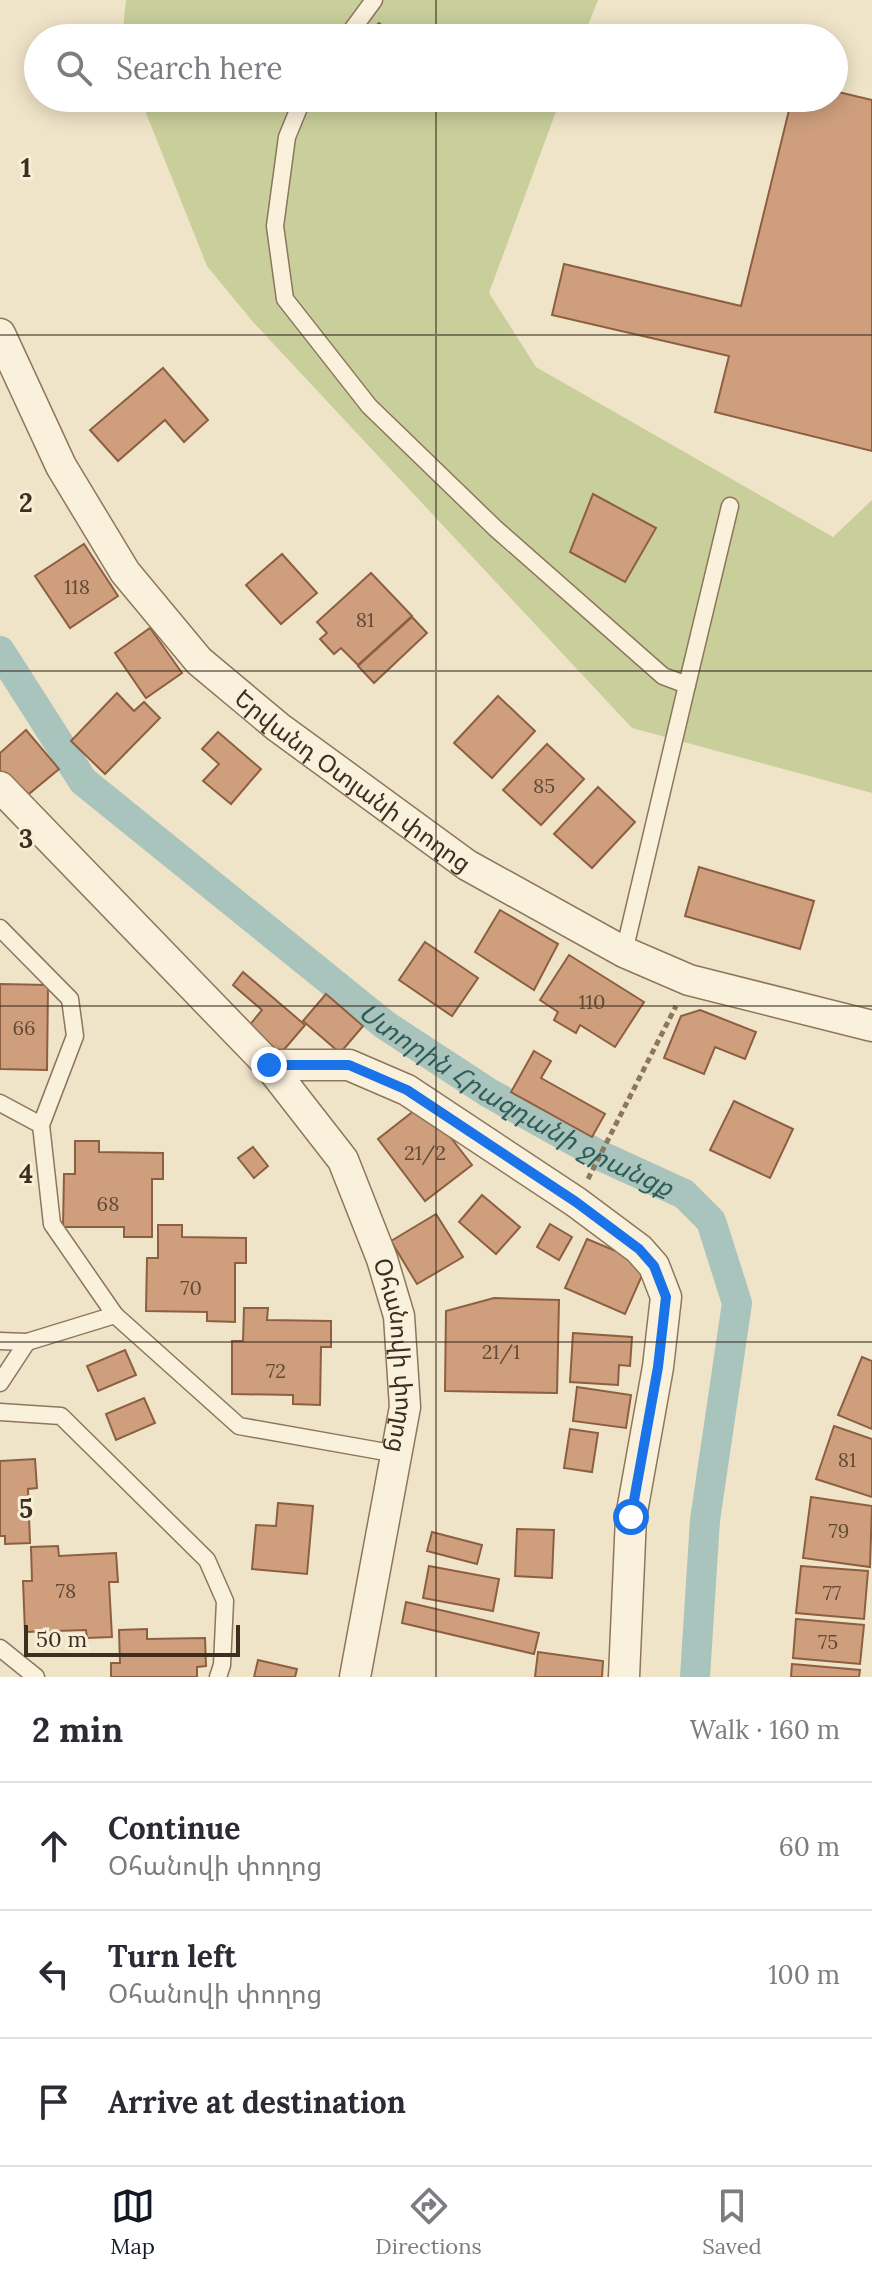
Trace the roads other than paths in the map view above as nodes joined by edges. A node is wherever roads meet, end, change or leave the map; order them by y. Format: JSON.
{"nodes":[{"id":1,"x":374,"y":0,"type":"edge"},
{"id":2,"x":356,"y":24,"type":"edge"},
{"id":3,"x":297,"y":112,"type":"edge"},
{"id":4,"x":0,"y":334,"type":"edge"},
{"id":5,"x":730,"y":506,"type":"dead end"},
{"id":6,"x":687,"y":685,"type":"junction"},
{"id":7,"x":0,"y":787,"type":"edge"},
{"id":8,"x":0,"y":928,"type":"edge"},
{"id":9,"x":624,"y":952,"type":"junction"},
{"id":10,"x":872,"y":1026,"type":"edge"},
{"id":11,"x":269,"y":1065,"type":"junction"},
{"id":12,"x":0,"y":1103,"type":"edge"},
{"id":13,"x":41,"y":1125,"type":"junction"},
{"id":14,"x":115,"y":1315,"type":"junction"},
{"id":15,"x":0,"y":1341,"type":"edge"},
{"id":16,"x":27,"y":1342,"type":"junction"},
{"id":17,"x":0,"y":1383,"type":"edge"},
{"id":18,"x":0,"y":1412,"type":"edge"},
{"id":19,"x":397,"y":1454,"type":"junction"},
{"id":20,"x":0,"y":1648,"type":"edge"},
{"id":21,"x":36,"y":1677,"type":"edge"},
{"id":22,"x":218,"y":1677,"type":"edge"},
{"id":23,"x":355,"y":1677,"type":"edge"},
{"id":24,"x":624,"y":1677,"type":"edge"}],
"edges":[{"from":1,"to":2,"type":"lane"},
{"from":3,"to":6,"type":"lane"},
{"from":4,"to":9,"type":"street","name":"Երվանդ Օտյանի փողոց"},
{"from":5,"to":6,"type":"lane"},
{"from":6,"to":9,"type":"lane"},
{"from":7,"to":11,"type":"street","name":"Օհանովի փողոց"},
{"from":8,"to":13,"type":"lane"},
{"from":9,"to":10,"type":"street","name":"Երվանդ Օտյանի փողոց"},
{"from":11,"to":19,"type":"street","name":"Օհանովի փողոց"},
{"from":11,"to":24,"type":"street"},
{"from":12,"to":13,"type":"lane"},
{"from":13,"to":14,"type":"lane"},
{"from":14,"to":16,"type":"lane"},
{"from":14,"to":19,"type":"lane"},
{"from":15,"to":16,"type":"lane"},
{"from":16,"to":17,"type":"lane"},
{"from":18,"to":22,"type":"lane"},
{"from":19,"to":23,"type":"street","name":"Օհանովի փողոց"},
{"from":20,"to":21,"type":"lane"}]}
